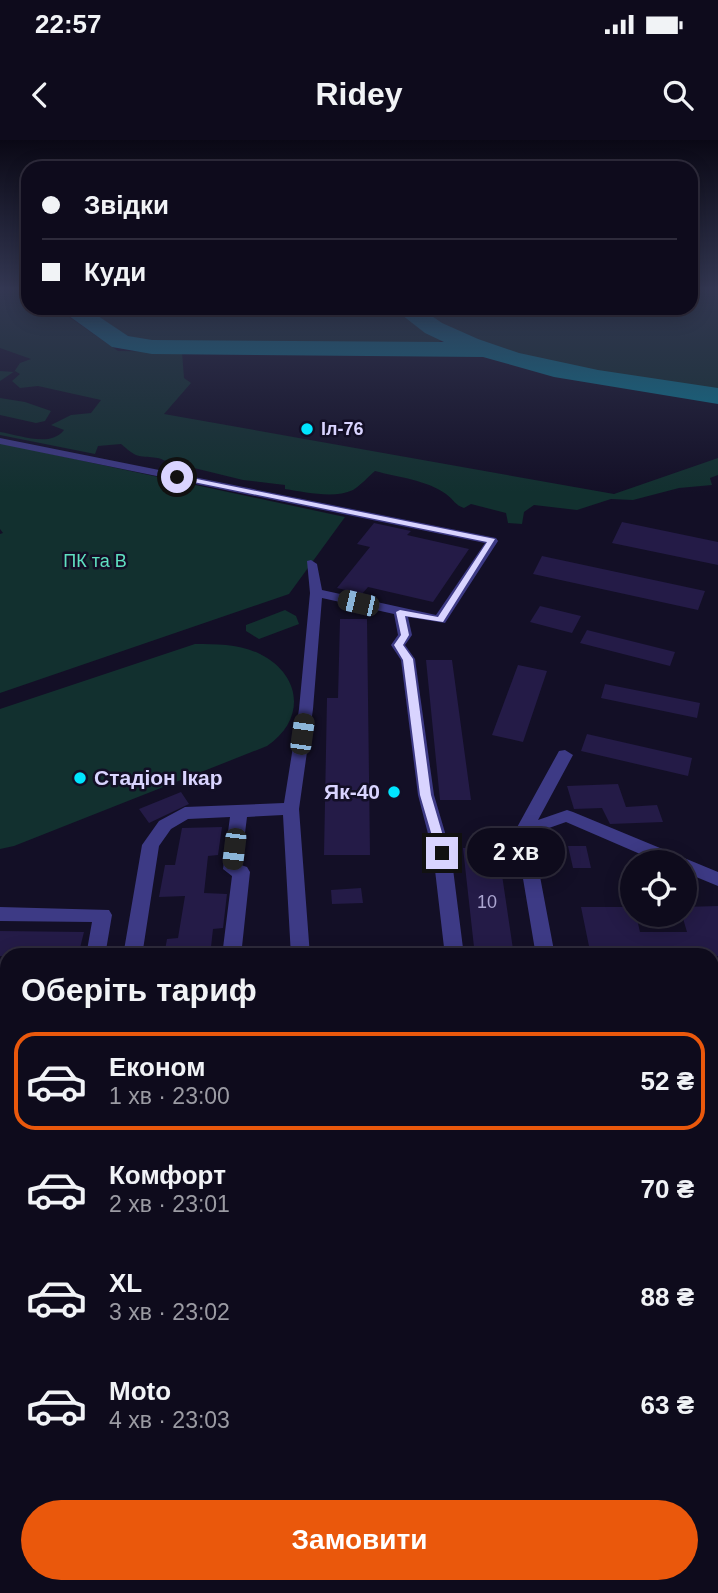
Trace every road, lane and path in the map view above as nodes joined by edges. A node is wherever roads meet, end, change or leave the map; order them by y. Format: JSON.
{"nodes":[{"id":1,"x":0,"y":441,"type":"edge"},
{"id":2,"x":311,"y":564,"type":"dead end"},
{"id":3,"x":316,"y":593,"type":"junction"},
{"id":4,"x":400,"y":612,"type":"junction"},
{"id":5,"x":565,"y":755,"type":"dead end"},
{"id":6,"x":292,"y":809,"type":"junction"},
{"id":7,"x":239,"y":810,"type":"junction"},
{"id":8,"x":523,"y":831,"type":"junction"},
{"id":9,"x":648,"y":850,"type":"edge"},
{"id":10,"x":697,"y":870,"type":"edge"},
{"id":11,"x":718,"y":879,"type":"edge"},
{"id":12,"x":0,"y":914,"type":"edge"},
{"id":13,"x":97,"y":948,"type":"edge"},
{"id":14,"x":133,"y":948,"type":"edge"},
{"id":15,"x":232,"y":948,"type":"edge"},
{"id":16,"x":301,"y":948,"type":"edge"},
{"id":17,"x":454,"y":948,"type":"edge"},
{"id":18,"x":545,"y":948,"type":"edge"}],
"edges":[{"from":1,"to":4,"type":"street"},
{"from":2,"to":3,"type":"street"},
{"from":3,"to":4,"type":"street"},
{"from":3,"to":6,"type":"street"},
{"from":4,"to":17,"type":"street"},
{"from":5,"to":8,"type":"street"},
{"from":6,"to":7,"type":"street"},
{"from":6,"to":16,"type":"street"},
{"from":7,"to":14,"type":"street"},
{"from":7,"to":15,"type":"street"},
{"from":8,"to":9,"type":"street"},
{"from":8,"to":18,"type":"street"},
{"from":10,"to":11,"type":"street"},
{"from":12,"to":13,"type":"street"}]}
